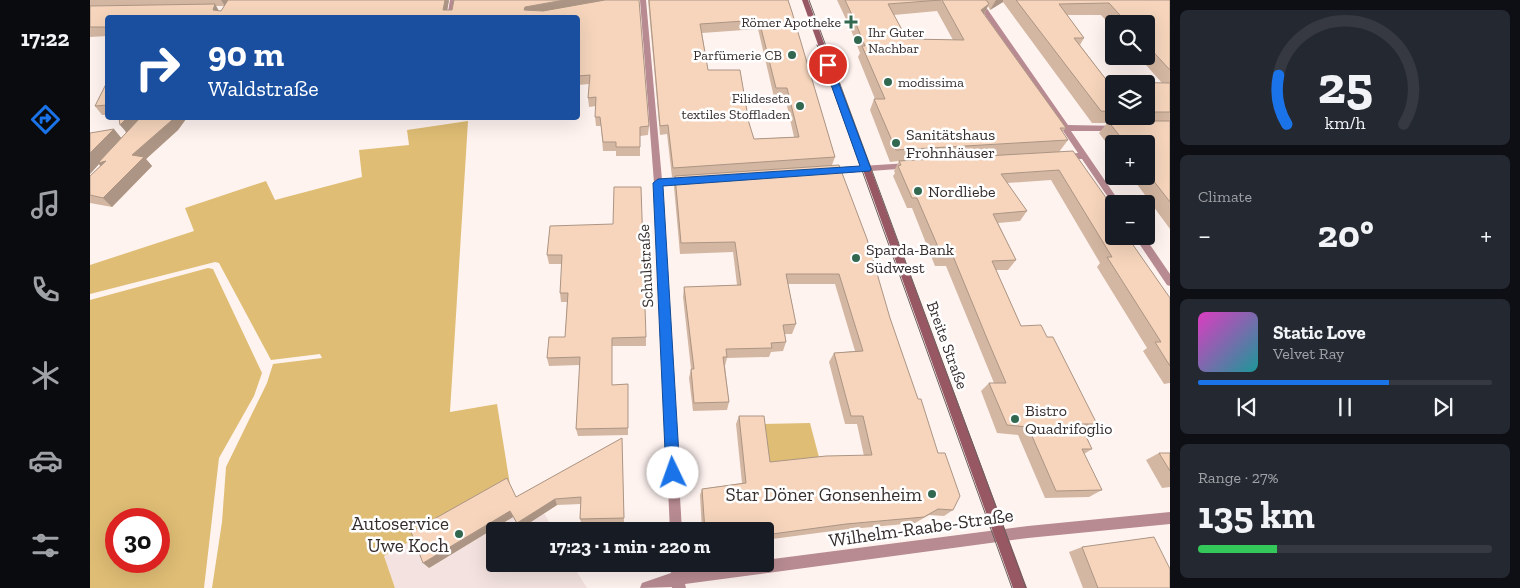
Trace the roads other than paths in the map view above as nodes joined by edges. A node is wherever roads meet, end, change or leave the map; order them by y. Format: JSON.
{"nodes":[{"id":1,"x":453,"y":0,"type":"edge"},
{"id":2,"x":643,"y":0,"type":"edge"},
{"id":3,"x":805,"y":0,"type":"edge"},
{"id":4,"x":978,"y":0,"type":"edge"},
{"id":5,"x":450,"y":15,"type":"edge"},
{"id":6,"x":1067,"y":128,"type":"junction"},
{"id":7,"x":1123,"y":128,"type":"edge"},
{"id":8,"x":1085,"y":156,"type":"junction"},
{"id":9,"x":1056,"y":157,"type":"edge"},
{"id":10,"x":915,"y":165,"type":"edge"},
{"id":11,"x":866,"y":169,"type":"junction"},
{"id":12,"x":815,"y":172,"type":"edge"},
{"id":13,"x":696,"y":180,"type":"edge"},
{"id":14,"x":658,"y":183,"type":"junction"},
{"id":15,"x":1111,"y":195,"type":"edge"},
{"id":16,"x":1145,"y":245,"type":"edge"},
{"id":17,"x":1170,"y":282,"type":"edge"},
{"id":18,"x":1170,"y":518,"type":"edge"},
{"id":19,"x":676,"y":522,"type":"edge"},
{"id":20,"x":1000,"y":536,"type":"junction"},
{"id":21,"x":678,"y":583,"type":"edge"},
{"id":22,"x":647,"y":588,"type":"edge"},
{"id":23,"x":1020,"y":588,"type":"edge"}],
"edges":[{"from":1,"to":5,"type":"street"},
{"from":2,"to":14,"type":"street","name":"Schulstraße"},
{"from":3,"to":11,"type":"main road","name":"Breite Straße"},
{"from":4,"to":6,"type":"street"},
{"from":6,"to":7,"type":"street"},
{"from":6,"to":8,"type":"street"},
{"from":8,"to":9,"type":"street"},
{"from":8,"to":15,"type":"street"},
{"from":10,"to":11,"type":"street"},
{"from":11,"to":12,"type":"street"},
{"from":11,"to":20,"type":"main road","name":"Breite Straße"},
{"from":13,"to":14,"type":"street"},
{"from":14,"to":19,"type":"street","name":"Schulstraße"},
{"from":16,"to":17,"type":"street"},
{"from":18,"to":20,"type":"street","name":"Wilhelm-Raabe-Straße"},
{"from":20,"to":21,"type":"street","name":"Wilhelm-Raabe-Straße"},
{"from":20,"to":23,"type":"main road","name":"Breite Straße"},
{"from":21,"to":22,"type":"street"}]}
